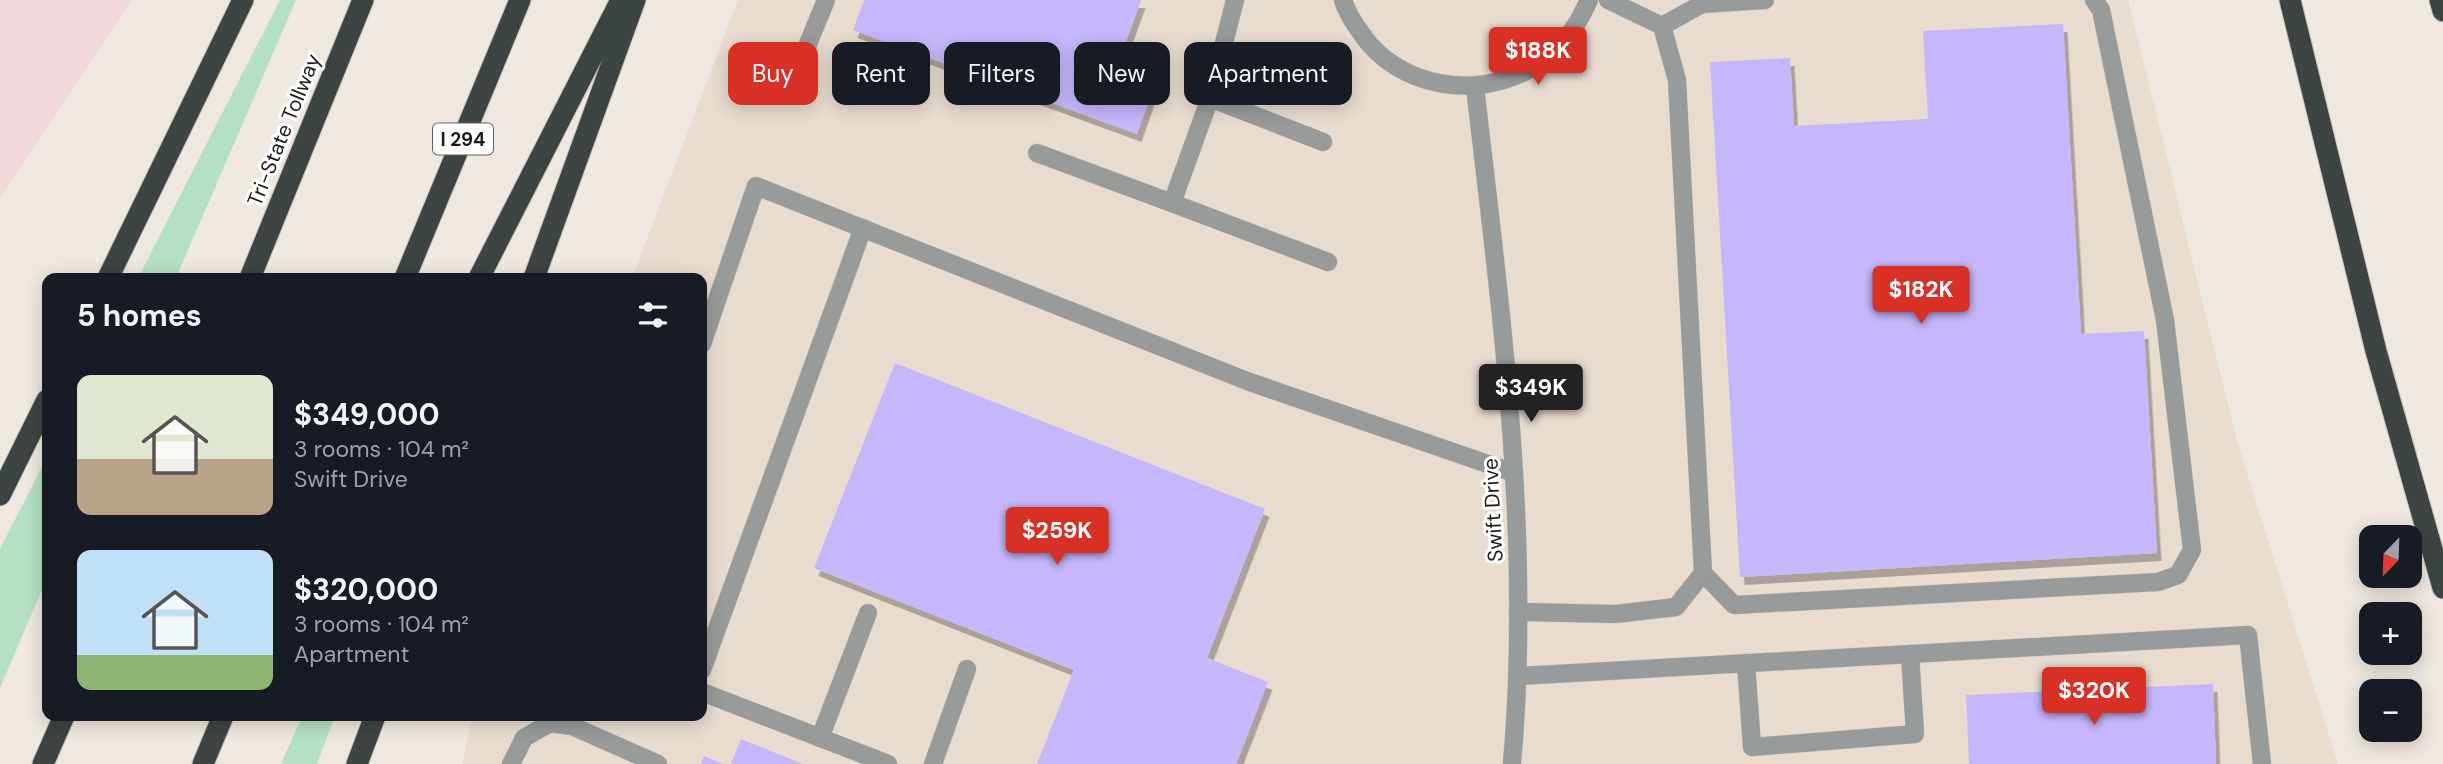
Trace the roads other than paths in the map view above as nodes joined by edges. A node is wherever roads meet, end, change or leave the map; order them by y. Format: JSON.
{"nodes":[{"id":1,"x":243,"y":0,"type":"edge"},
{"id":2,"x":363,"y":0,"type":"edge"},
{"id":3,"x":520,"y":0,"type":"edge"},
{"id":4,"x":621,"y":0,"type":"edge"},
{"id":5,"x":635,"y":0,"type":"edge"},
{"id":6,"x":826,"y":0,"type":"edge"},
{"id":7,"x":1235,"y":0,"type":"edge"},
{"id":8,"x":1343,"y":0,"type":"edge"},
{"id":9,"x":1589,"y":0,"type":"edge"},
{"id":10,"x":1608,"y":0,"type":"edge"},
{"id":11,"x":1765,"y":0,"type":"edge"},
{"id":12,"x":2094,"y":0,"type":"edge"},
{"id":13,"x":2290,"y":0,"type":"edge"},
{"id":14,"x":2440,"y":0,"type":"edge"},
{"id":15,"x":2443,"y":11,"type":"edge"},
{"id":16,"x":1662,"y":26,"type":"junction"},
{"id":17,"x":809,"y":42,"type":"edge"},
{"id":18,"x":1224,"y":42,"type":"edge"},
{"id":19,"x":1475,"y":87,"type":"junction"},
{"id":20,"x":1208,"y":105,"type":"edge"},
{"id":21,"x":1226,"y":105,"type":"edge"},
{"id":22,"x":1323,"y":142,"type":"dead end"},
{"id":23,"x":1037,"y":153,"type":"dead end"},
{"id":24,"x":1172,"y":203,"type":"junction"},
{"id":25,"x":863,"y":228,"type":"junction"},
{"id":26,"x":1328,"y":262,"type":"dead end"},
{"id":27,"x":110,"y":273,"type":"edge"},
{"id":28,"x":252,"y":273,"type":"edge"},
{"id":29,"x":407,"y":273,"type":"edge"},
{"id":30,"x":482,"y":273,"type":"edge"},
{"id":31,"x":536,"y":273,"type":"edge"},
{"id":32,"x":707,"y":329,"type":"edge"},
{"id":33,"x":42,"y":410,"type":"edge"},
{"id":34,"x":1514,"y":473,"type":"junction"},
{"id":35,"x":0,"y":495,"type":"edge"},
{"id":36,"x":1703,"y":573,"type":"junction"},
{"id":37,"x":2443,"y":588,"type":"edge"},
{"id":38,"x":1518,"y":612,"type":"junction"},
{"id":39,"x":868,"y":613,"type":"dead end"},
{"id":40,"x":1910,"y":654,"type":"junction"},
{"id":41,"x":707,"y":656,"type":"edge"},
{"id":42,"x":1746,"y":663,"type":"junction"},
{"id":43,"x":967,"y":669,"type":"dead end"},
{"id":44,"x":1519,"y":676,"type":"junction"},
{"id":45,"x":707,"y":694,"type":"edge"},
{"id":46,"x":62,"y":721,"type":"edge"},
{"id":47,"x":221,"y":721,"type":"edge"},
{"id":48,"x":373,"y":721,"type":"edge"},
{"id":49,"x":574,"y":721,"type":"edge"},
{"id":50,"x":820,"y":738,"type":"junction"},
{"id":51,"x":43,"y":764,"type":"edge"},
{"id":52,"x":203,"y":764,"type":"edge"},
{"id":53,"x":357,"y":764,"type":"edge"},
{"id":54,"x":511,"y":764,"type":"edge"},
{"id":55,"x":658,"y":764,"type":"edge"},
{"id":56,"x":888,"y":764,"type":"edge"},
{"id":57,"x":933,"y":764,"type":"edge"},
{"id":58,"x":1512,"y":764,"type":"edge"},
{"id":59,"x":2262,"y":764,"type":"edge"}],
"edges":[{"from":1,"to":27,"type":"highway"},
{"from":2,"to":28,"type":"highway","name":"Tri-State Tollway"},
{"from":3,"to":29,"type":"highway","number":"I 294"},
{"from":4,"to":30,"type":"highway"},
{"from":5,"to":31,"type":"highway"},
{"from":6,"to":17,"type":"street"},
{"from":7,"to":18,"type":"street"},
{"from":8,"to":19,"type":"street"},
{"from":9,"to":19,"type":"street"},
{"from":10,"to":16,"type":"street"},
{"from":11,"to":16,"type":"street"},
{"from":12,"to":36,"type":"street"},
{"from":13,"to":37,"type":"highway"},
{"from":14,"to":15,"type":"highway"},
{"from":16,"to":36,"type":"street"},
{"from":19,"to":34,"type":"street","name":"Swift Drive"},
{"from":20,"to":24,"type":"street"},
{"from":21,"to":22,"type":"street"},
{"from":23,"to":24,"type":"street"},
{"from":24,"to":26,"type":"street"},
{"from":25,"to":32,"type":"street"},
{"from":25,"to":34,"type":"street"},
{"from":25,"to":41,"type":"street"},
{"from":33,"to":35,"type":"highway"},
{"from":34,"to":38,"type":"street","name":"Swift Drive"},
{"from":36,"to":38,"type":"street"},
{"from":38,"to":44,"type":"street","name":"Swift Drive"},
{"from":39,"to":50,"type":"street"},
{"from":40,"to":42,"type":"street"},
{"from":40,"to":42,"type":"street"},
{"from":40,"to":59,"type":"street"},
{"from":42,"to":44,"type":"street"},
{"from":43,"to":57,"type":"street"},
{"from":44,"to":58,"type":"street","name":"Swift Drive"},
{"from":45,"to":50,"type":"street"},
{"from":46,"to":51,"type":"highway"},
{"from":47,"to":52,"type":"highway"},
{"from":48,"to":53,"type":"highway"},
{"from":49,"to":54,"type":"street"},
{"from":49,"to":55,"type":"street"},
{"from":50,"to":56,"type":"street"}]}
